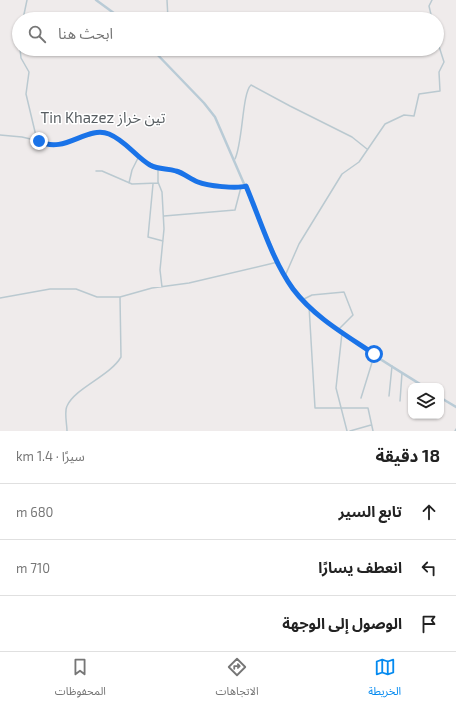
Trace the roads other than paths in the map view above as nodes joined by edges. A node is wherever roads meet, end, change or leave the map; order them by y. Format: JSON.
{"nodes":[{"id":1,"x":27,"y":0,"type":"edge"},
{"id":2,"x":96,"y":0,"type":"edge"},
{"id":3,"x":167,"y":0,"type":"edge"},
{"id":4,"x":432,"y":0,"type":"edge"},
{"id":5,"x":24,"y":12,"type":"edge"},
{"id":6,"x":112,"y":12,"type":"edge"},
{"id":7,"x":168,"y":12,"type":"edge"},
{"id":8,"x":430,"y":12,"type":"edge"},
{"id":9,"x":21,"y":56,"type":"edge"},
{"id":10,"x":159,"y":56,"type":"edge"},
{"id":11,"x":442,"y":56,"type":"edge"},
{"id":12,"x":0,"y":135,"type":"edge"},
{"id":13,"x":39,"y":141,"type":"junction"},
{"id":14,"x":367,"y":150,"type":"junction"},
{"id":15,"x":139,"y":156,"type":"junction"},
{"id":16,"x":235,"y":159,"type":"junction"},
{"id":17,"x":158,"y":169,"type":"junction"},
{"id":18,"x":96,"y":171,"type":"dead end"},
{"id":19,"x":129,"y":183,"type":"junction"},
{"id":20,"x":158,"y":183,"type":"junction"},
{"id":21,"x":153,"y":184,"type":"junction"},
{"id":22,"x":246,"y":186,"type":"junction"},
{"id":23,"x":241,"y":188,"type":"junction"},
{"id":24,"x":164,"y":216,"type":"junction"},
{"id":25,"x":164,"y":241,"type":"junction"},
{"id":26,"x":278,"y":262,"type":"junction"},
{"id":27,"x":285,"y":276,"type":"junction"},
{"id":28,"x":162,"y":286,"type":"junction"},
{"id":29,"x":120,"y":297,"type":"junction"},
{"id":30,"x":0,"y":298,"type":"edge"},
{"id":31,"x":303,"y":300,"type":"junction"},
{"id":32,"x":309,"y":306,"type":"junction"},
{"id":33,"x":338,"y":330,"type":"junction"},
{"id":34,"x":342,"y":333,"type":"junction"},
{"id":35,"x":374,"y":354,"type":"junction"},
{"id":36,"x":392,"y":366,"type":"junction"},
{"id":37,"x":402,"y":372,"type":"junction"},
{"id":38,"x":418,"y":383,"type":"edge"},
{"id":39,"x":389,"y":396,"type":"dead end"},
{"id":40,"x":361,"y":398,"type":"dead end"},
{"id":41,"x":444,"y":400,"type":"edge"},
{"id":42,"x":400,"y":401,"type":"dead end"},
{"id":43,"x":341,"y":408,"type":"junction"},
{"id":44,"x":456,"y":408,"type":"edge"},
{"id":45,"x":372,"y":425,"type":"junction"},
{"id":46,"x":358,"y":430,"type":"edge"},
{"id":47,"x":67,"y":431,"type":"edge"},
{"id":48,"x":347,"y":431,"type":"edge"},
{"id":49,"x":350,"y":431,"type":"edge"},
{"id":50,"x":374,"y":431,"type":"edge"}],
"edges":[{"from":1,"to":5,"type":"street"},
{"from":2,"to":6,"type":"main road"},
{"from":3,"to":7,"type":"street"},
{"from":4,"to":8,"type":"street"},
{"from":9,"to":13,"type":"street"},
{"from":10,"to":16,"type":"main road"},
{"from":11,"to":14,"type":"street"},
{"from":12,"to":13,"type":"street"},
{"from":13,"to":15,"type":"street"},
{"from":14,"to":16,"type":"street"},
{"from":14,"to":27,"type":"street"},
{"from":15,"to":17,"type":"street"},
{"from":15,"to":19,"type":"street"},
{"from":16,"to":22,"type":"main road"},
{"from":17,"to":20,"type":"street"},
{"from":17,"to":23,"type":"street"},
{"from":18,"to":19,"type":"street"},
{"from":19,"to":21,"type":"street"},
{"from":20,"to":21,"type":"street"},
{"from":20,"to":24,"type":"street"},
{"from":21,"to":25,"type":"street"},
{"from":22,"to":23,"type":"street"},
{"from":22,"to":26,"type":"main road"},
{"from":23,"to":24,"type":"street"},
{"from":24,"to":25,"type":"street"},
{"from":25,"to":28,"type":"street"},
{"from":26,"to":27,"type":"main road"},
{"from":26,"to":28,"type":"street"},
{"from":27,"to":31,"type":"main road"},
{"from":28,"to":29,"type":"street"},
{"from":29,"to":30,"type":"street"},
{"from":29,"to":47,"type":"street"},
{"from":31,"to":32,"type":"main road"},
{"from":31,"to":33,"type":"street"},
{"from":32,"to":33,"type":"main road"},
{"from":32,"to":43,"type":"street"},
{"from":33,"to":34,"type":"main road"},
{"from":34,"to":35,"type":"main road"},
{"from":34,"to":43,"type":"street"},
{"from":35,"to":36,"type":"main road"},
{"from":35,"to":40,"type":"street"},
{"from":36,"to":37,"type":"main road"},
{"from":36,"to":39,"type":"street"},
{"from":37,"to":38,"type":"main road"},
{"from":37,"to":42,"type":"street"},
{"from":41,"to":44,"type":"main road"},
{"from":43,"to":45,"type":"street"},
{"from":43,"to":48,"type":"street"},
{"from":45,"to":46,"type":"street"},
{"from":45,"to":50,"type":"street"},
{"from":46,"to":49,"type":"street"}]}
